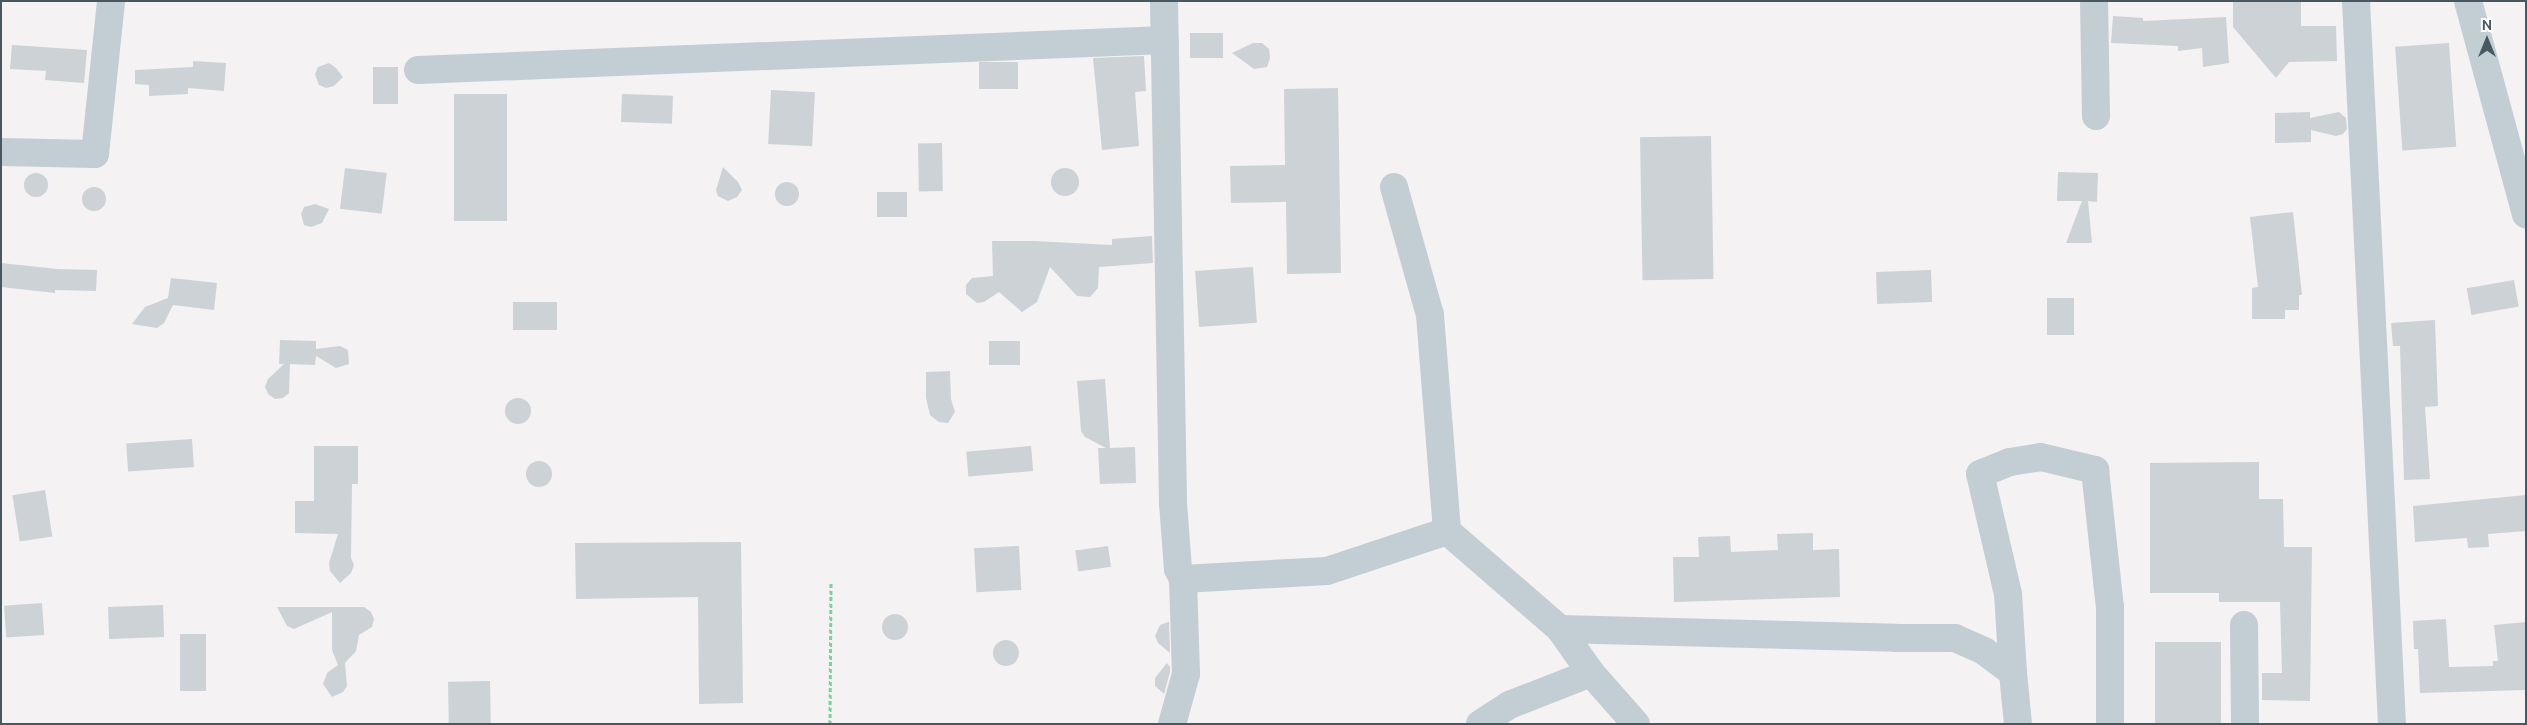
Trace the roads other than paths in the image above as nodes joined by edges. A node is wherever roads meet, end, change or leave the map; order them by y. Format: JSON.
{"nodes":[{"id":1,"x":112,"y":1,"type":"edge"},
{"id":2,"x":1164,"y":1,"type":"edge"},
{"id":3,"x":2094,"y":1,"type":"edge"},
{"id":4,"x":2356,"y":1,"type":"edge"},
{"id":5,"x":2468,"y":1,"type":"edge"},
{"id":6,"x":1164,"y":40,"type":"junction"},
{"id":7,"x":418,"y":70,"type":"dead end"},
{"id":8,"x":2096,"y":116,"type":"dead end"},
{"id":9,"x":1,"y":152,"type":"edge"},
{"id":10,"x":1394,"y":188,"type":"dead end"},
{"id":11,"x":2526,"y":214,"type":"edge"},
{"id":12,"x":1447,"y":531,"type":"junction"},
{"id":13,"x":1183,"y":579,"type":"junction"},
{"id":14,"x":2244,"y":625,"type":"dead end"},
{"id":15,"x":1560,"y":629,"type":"junction"},
{"id":16,"x":1591,"y":673,"type":"junction"},
{"id":17,"x":2013,"y":673,"type":"junction"},
{"id":18,"x":1172,"y":724,"type":"edge"},
{"id":19,"x":1480,"y":724,"type":"edge"},
{"id":20,"x":1636,"y":724,"type":"edge"},
{"id":21,"x":2018,"y":724,"type":"edge"},
{"id":22,"x":2110,"y":724,"type":"edge"},
{"id":23,"x":2245,"y":724,"type":"edge"},
{"id":24,"x":2392,"y":724,"type":"edge"}],
"edges":[{"from":1,"to":9,"type":"street"},
{"from":2,"to":6,"type":"street"},
{"from":3,"to":8,"type":"street"},
{"from":4,"to":24,"type":"street"},
{"from":5,"to":11,"type":"street"},
{"from":6,"to":7,"type":"street"},
{"from":6,"to":13,"type":"street"},
{"from":10,"to":12,"type":"street"},
{"from":12,"to":13,"type":"street"},
{"from":12,"to":15,"type":"street"},
{"from":13,"to":18,"type":"street"},
{"from":14,"to":23,"type":"street"},
{"from":15,"to":16,"type":"street"},
{"from":15,"to":17,"type":"street"},
{"from":16,"to":19,"type":"street"},
{"from":16,"to":20,"type":"street"},
{"from":17,"to":21,"type":"street"},
{"from":17,"to":22,"type":"street"}]}
